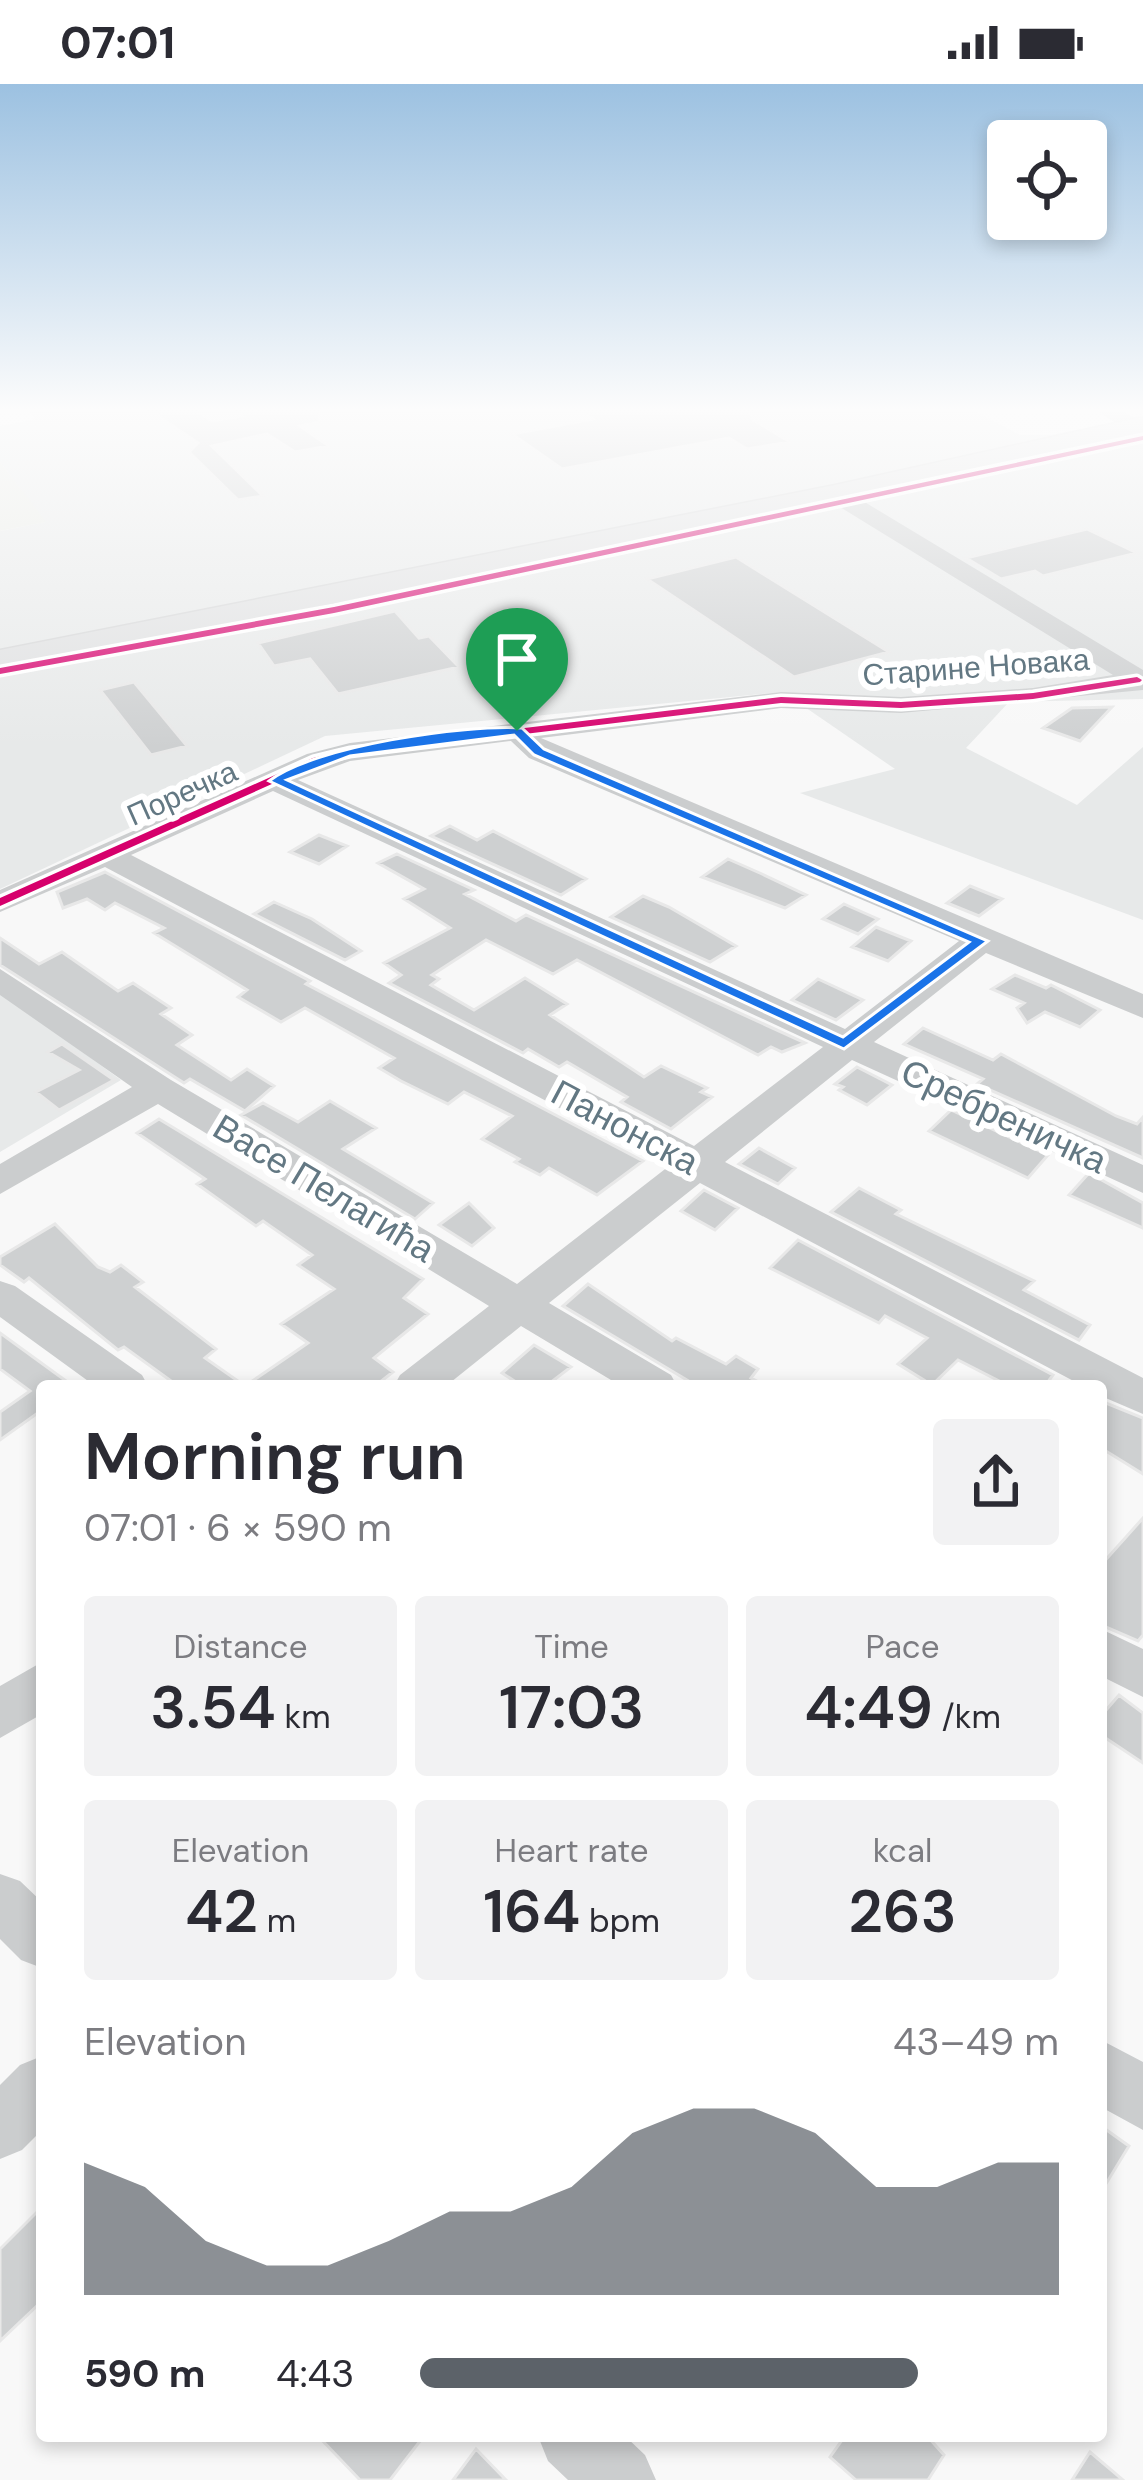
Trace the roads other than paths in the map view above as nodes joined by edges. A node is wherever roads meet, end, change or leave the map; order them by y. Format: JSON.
{"nodes":[{"id":1,"x":685,"y":524,"type":"edge"},
{"id":2,"x":884,"y":524,"type":"edge"},
{"id":3,"x":0,"y":660,"type":"edge"},
{"id":4,"x":1140,"y":681,"type":"edge"},
{"id":5,"x":818,"y":701,"type":"joint"},
{"id":6,"x":517,"y":731,"type":"junction"},
{"id":7,"x":276,"y":781,"type":"junction"},
{"id":8,"x":108,"y":856,"type":"junction"},
{"id":9,"x":0,"y":902,"type":"edge"},
{"id":10,"x":980,"y":941,"type":"junction"},
{"id":11,"x":0,"y":979,"type":"edge"},
{"id":12,"x":1143,"y":1007,"type":"edge"},
{"id":13,"x":844,"y":1044,"type":"junction"},
{"id":14,"x":158,"y":1088,"type":"junction"},
{"id":15,"x":694,"y":1163,"type":"junction"},
{"id":16,"x":0,"y":1180,"type":"edge"},
{"id":17,"x":1143,"y":1180,"type":"edge"},
{"id":18,"x":0,"y":1296,"type":"edge"},
{"id":19,"x":515,"y":1303,"type":"junction"},
{"id":20,"x":117,"y":1380,"type":"edge"},
{"id":21,"x":423,"y":1380,"type":"edge"},
{"id":22,"x":645,"y":1380,"type":"edge"},
{"id":23,"x":1143,"y":1398,"type":"edge"},
{"id":24,"x":1107,"y":1654,"type":"edge"},
{"id":25,"x":1143,"y":1675,"type":"edge"},
{"id":26,"x":36,"y":1689,"type":"edge"},
{"id":27,"x":0,"y":1716,"type":"edge"},
{"id":28,"x":0,"y":1900,"type":"edge"},
{"id":29,"x":36,"y":1935,"type":"edge"},
{"id":30,"x":1107,"y":2074,"type":"edge"},
{"id":31,"x":36,"y":2093,"type":"edge"},
{"id":32,"x":1143,"y":2099,"type":"edge"},
{"id":33,"x":0,"y":2128,"type":"edge"},
{"id":34,"x":579,"y":2442,"type":"edge"},
{"id":35,"x":620,"y":2480,"type":"edge"}],
"edges":[{"from":1,"to":3,"type":"main road"},
{"from":2,"to":4,"type":"street"},
{"from":4,"to":5,"type":"street","name":"Старине Новака"},
{"from":5,"to":6,"type":"street","name":"Поречка"},
{"from":6,"to":7,"type":"street","name":"Поречка"},
{"from":6,"to":10,"type":"street"},
{"from":7,"to":8,"type":"street","name":"Поречка"},
{"from":7,"to":13,"type":"street","name":"Сребреничка"},
{"from":8,"to":9,"type":"street","name":"Поречка"},
{"from":8,"to":15,"type":"street","name":"Панонска"},
{"from":10,"to":12,"type":"street"},
{"from":10,"to":13,"type":"street"},
{"from":11,"to":14,"type":"street","name":"Васе Пелагића"},
{"from":13,"to":15,"type":"street"},
{"from":13,"to":17,"type":"street","name":"Сребреничка"},
{"from":14,"to":16,"type":"street"},
{"from":14,"to":19,"type":"street","name":"Васе Пелагића"},
{"from":15,"to":19,"type":"street"},
{"from":15,"to":23,"type":"street","name":"Панонска"},
{"from":18,"to":20,"type":"street"},
{"from":19,"to":21,"type":"street"},
{"from":19,"to":22,"type":"street","name":"Васе Пелагића"},
{"from":24,"to":25,"type":"street"},
{"from":26,"to":27,"type":"street"},
{"from":28,"to":29,"type":"street"},
{"from":30,"to":32,"type":"street"},
{"from":31,"to":33,"type":"street"},
{"from":34,"to":35,"type":"street"}]}
